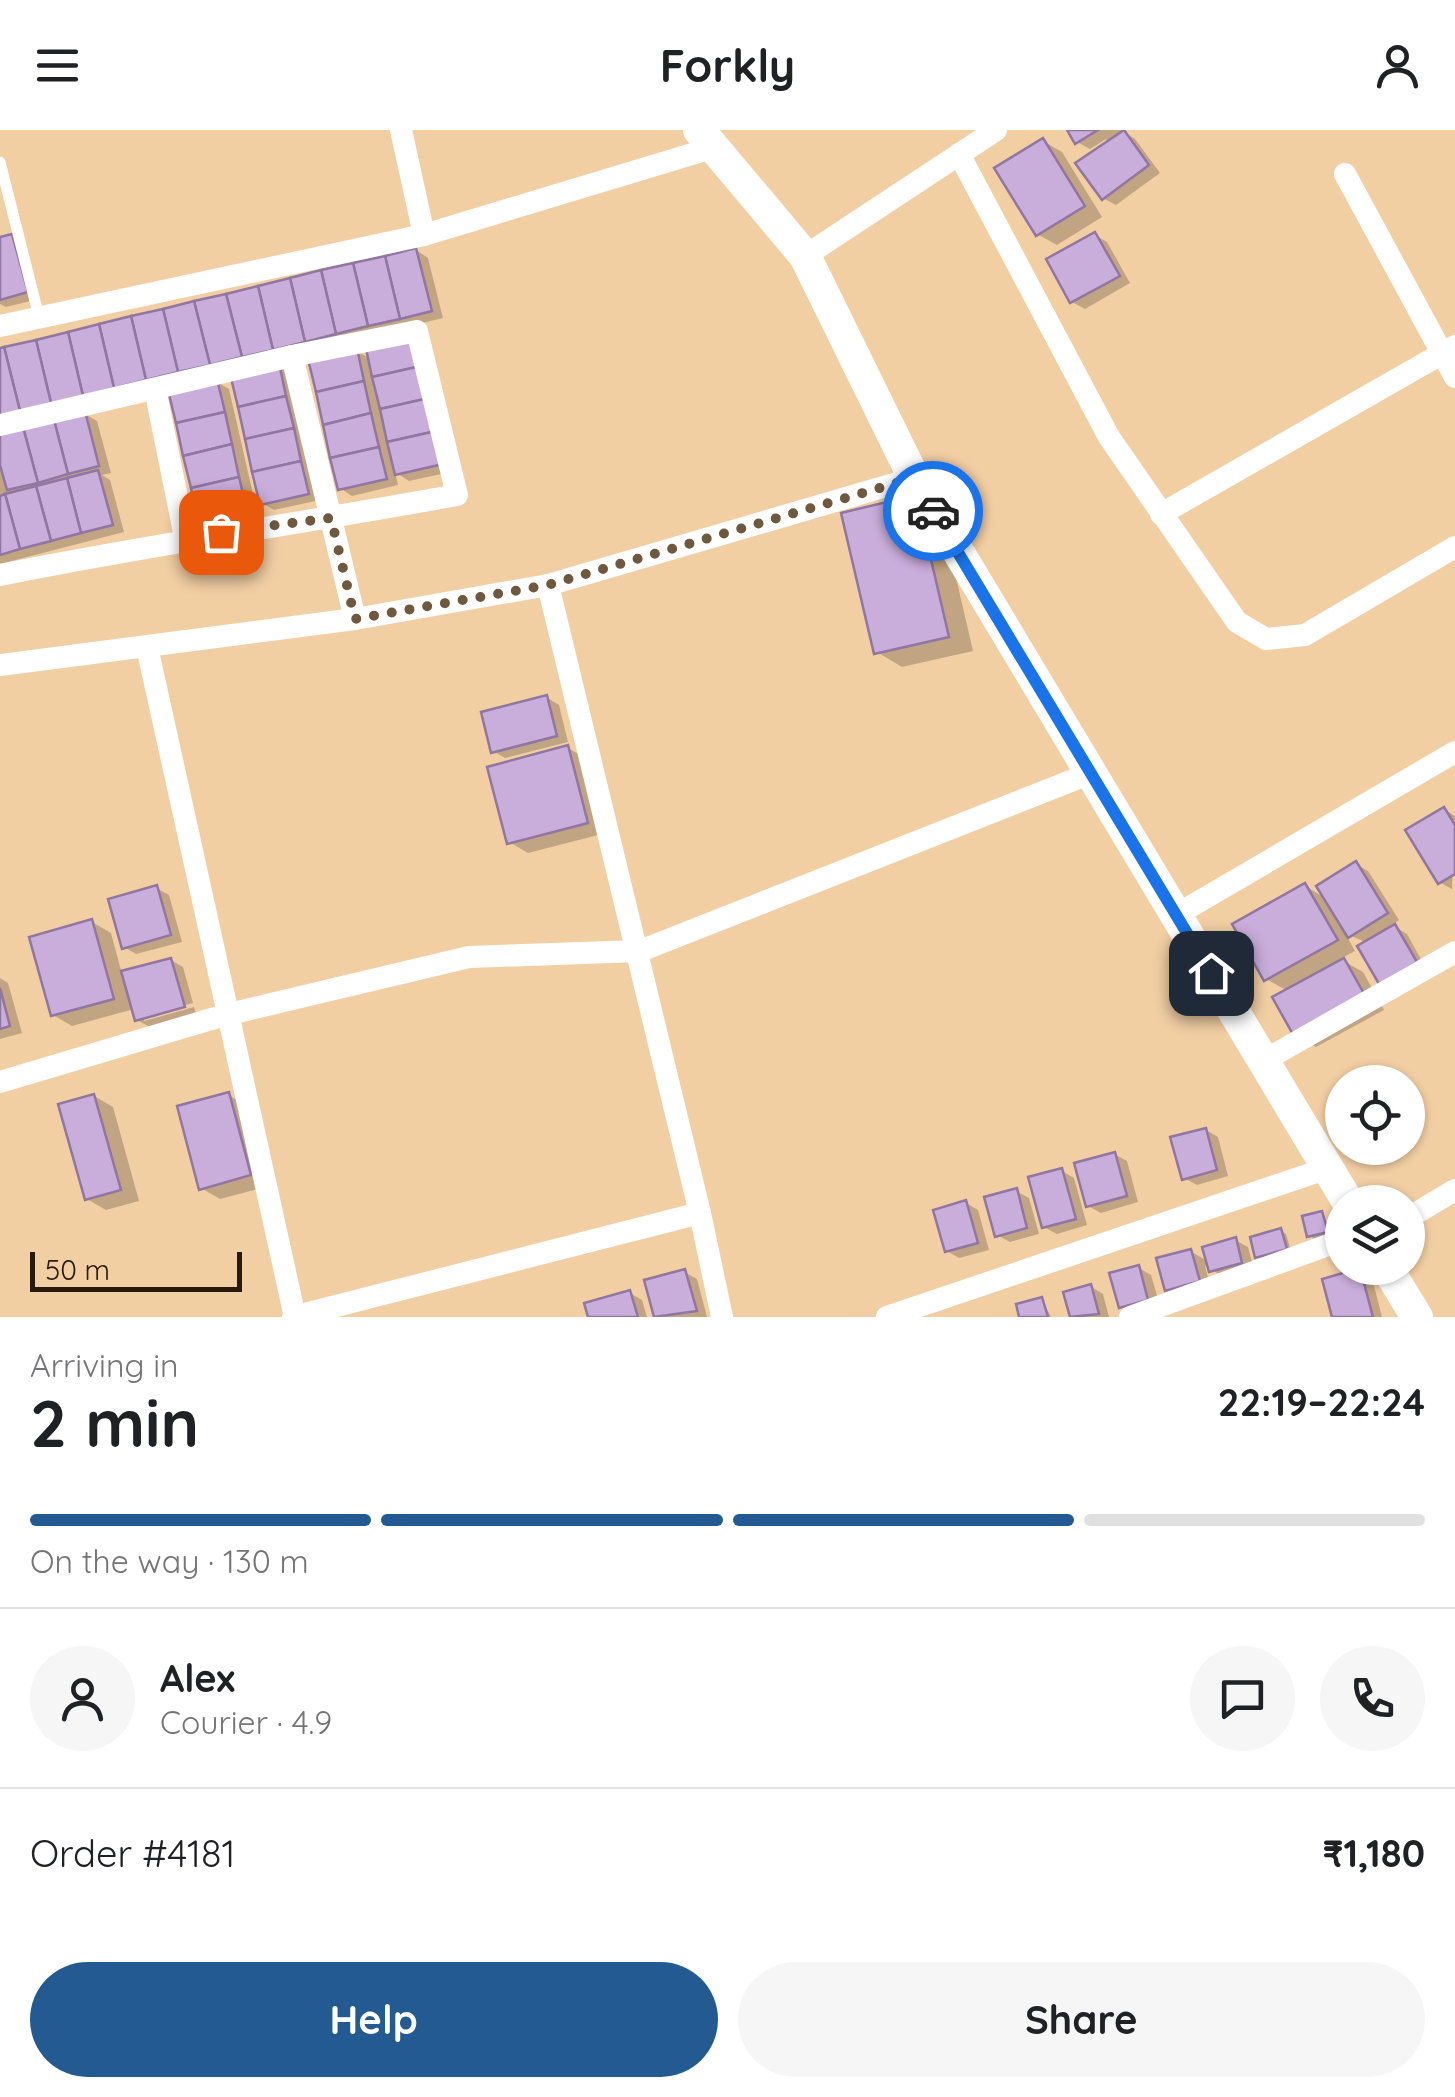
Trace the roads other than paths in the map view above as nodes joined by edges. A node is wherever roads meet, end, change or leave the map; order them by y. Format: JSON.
{"nodes":[{"id":1,"x":400,"y":130,"type":"edge"},
{"id":2,"x":996,"y":130,"type":"edge"},
{"id":3,"x":706,"y":139,"type":"edge"},
{"id":4,"x":959,"y":154,"type":"junction"},
{"id":5,"x":0,"y":162,"type":"edge"},
{"id":6,"x":1344,"y":174,"type":"dead end"},
{"id":7,"x":424,"y":235,"type":"junction"},
{"id":8,"x":805,"y":256,"type":"junction"},
{"id":9,"x":39,"y":317,"type":"junction"},
{"id":10,"x":0,"y":326,"type":"edge"},
{"id":11,"x":1448,"y":350,"type":"edge"},
{"id":12,"x":292,"y":356,"type":"junction"},
{"id":13,"x":1455,"y":376,"type":"edge"},
{"id":14,"x":155,"y":389,"type":"junction"},
{"id":15,"x":0,"y":425,"type":"edge"},
{"id":16,"x":914,"y":478,"type":"junction"},
{"id":17,"x":1161,"y":514,"type":"junction"},
{"id":18,"x":331,"y":518,"type":"junction"},
{"id":19,"x":184,"y":538,"type":"junction"},
{"id":20,"x":1455,"y":547,"type":"edge"},
{"id":21,"x":0,"y":574,"type":"edge"},
{"id":22,"x":548,"y":585,"type":"junction"},
{"id":23,"x":355,"y":619,"type":"junction"},
{"id":24,"x":147,"y":647,"type":"junction"},
{"id":25,"x":0,"y":666,"type":"edge"},
{"id":26,"x":1455,"y":752,"type":"edge"},
{"id":27,"x":1091,"y":773,"type":"junction"},
{"id":28,"x":1176,"y":915,"type":"junction"},
{"id":29,"x":640,"y":951,"type":"junction"},
{"id":30,"x":1455,"y":952,"type":"edge"},
{"id":31,"x":225,"y":1016,"type":"junction"},
{"id":32,"x":1264,"y":1061,"type":"junction"},
{"id":33,"x":0,"y":1082,"type":"edge"},
{"id":34,"x":1328,"y":1168,"type":"junction"},
{"id":35,"x":1338,"y":1185,"type":"edge"},
{"id":36,"x":1455,"y":1190,"type":"edge"},
{"id":37,"x":1425,"y":1208,"type":"edge"},
{"id":38,"x":700,"y":1214,"type":"junction"},
{"id":39,"x":1325,"y":1246,"type":"edge"},
{"id":40,"x":1398,"y":1285,"type":"edge"},
{"id":41,"x":294,"y":1317,"type":"edge"},
{"id":42,"x":722,"y":1317,"type":"edge"},
{"id":43,"x":887,"y":1317,"type":"edge"},
{"id":44,"x":1130,"y":1317,"type":"edge"},
{"id":45,"x":1417,"y":1317,"type":"edge"}],
"edges":[{"from":1,"to":7,"type":"street"},
{"from":2,"to":4,"type":"street"},
{"from":3,"to":7,"type":"street"},
{"from":3,"to":8,"type":"main road"},
{"from":4,"to":8,"type":"street"},
{"from":4,"to":17,"type":"street"},
{"from":5,"to":9,"type":"lane"},
{"from":6,"to":11,"type":"street"},
{"from":7,"to":9,"type":"street"},
{"from":8,"to":16,"type":"main road"},
{"from":9,"to":10,"type":"street"},
{"from":11,"to":13,"type":"street"},
{"from":11,"to":17,"type":"street"},
{"from":12,"to":14,"type":"street"},
{"from":12,"to":18,"type":"street"},
{"from":12,"to":18,"type":"street"},
{"from":14,"to":15,"type":"street"},
{"from":14,"to":19,"type":"street"},
{"from":16,"to":22,"type":"street"},
{"from":16,"to":27,"type":"main road"},
{"from":17,"to":20,"type":"street"},
{"from":18,"to":19,"type":"street"},
{"from":18,"to":23,"type":"street"},
{"from":19,"to":21,"type":"street"},
{"from":22,"to":23,"type":"street"},
{"from":22,"to":29,"type":"street"},
{"from":23,"to":24,"type":"street"},
{"from":24,"to":25,"type":"street"},
{"from":24,"to":31,"type":"street"},
{"from":26,"to":28,"type":"street"},
{"from":27,"to":28,"type":"main road"},
{"from":27,"to":29,"type":"street"},
{"from":28,"to":32,"type":"main road"},
{"from":29,"to":31,"type":"street"},
{"from":29,"to":38,"type":"street"},
{"from":30,"to":32,"type":"street"},
{"from":31,"to":33,"type":"street"},
{"from":31,"to":41,"type":"street"},
{"from":32,"to":34,"type":"main road"},
{"from":34,"to":35,"type":"main road"},
{"from":34,"to":43,"type":"street"},
{"from":36,"to":37,"type":"street"},
{"from":38,"to":41,"type":"street"},
{"from":38,"to":42,"type":"street"},
{"from":39,"to":44,"type":"street"},
{"from":40,"to":45,"type":"main road"}]}
